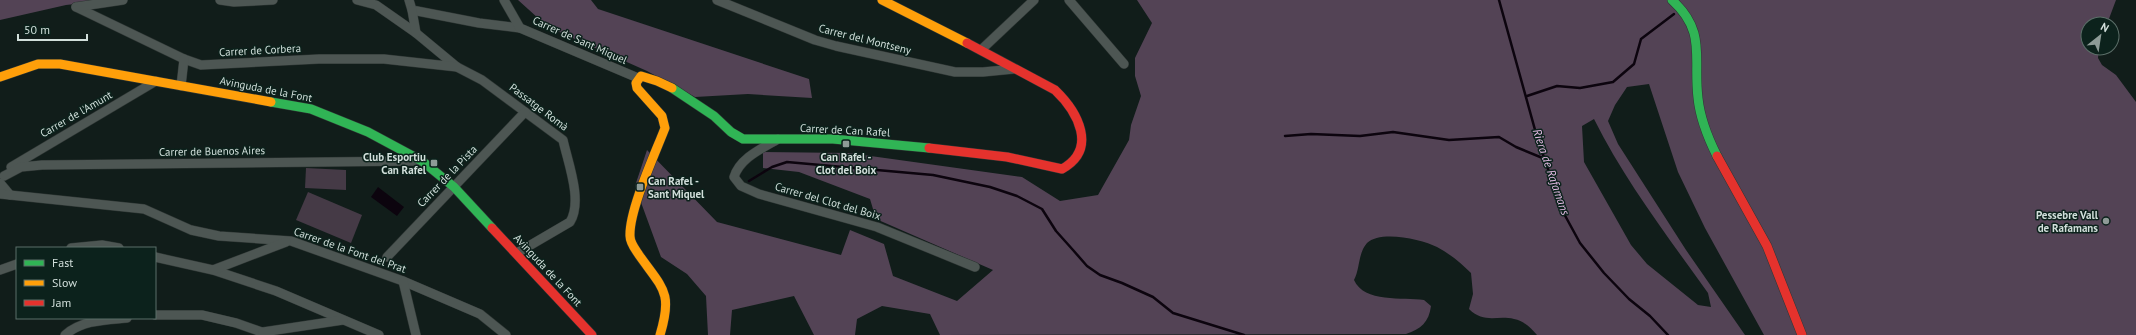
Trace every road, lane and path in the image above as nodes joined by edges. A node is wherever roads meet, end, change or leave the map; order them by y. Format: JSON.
{"nodes":[{"id":1,"x":123,"y":0,"type":"edge"},
{"id":2,"x":220,"y":0,"type":"edge"},
{"id":3,"x":273,"y":0,"type":"edge"},
{"id":4,"x":357,"y":0,"type":"edge"},
{"id":5,"x":409,"y":0,"type":"edge"},
{"id":6,"x":504,"y":0,"type":"edge"},
{"id":7,"x":717,"y":0,"type":"edge"},
{"id":8,"x":882,"y":0,"type":"edge"},
{"id":9,"x":1034,"y":0,"type":"edge"},
{"id":10,"x":1069,"y":0,"type":"edge"},
{"id":11,"x":1672,"y":0,"type":"edge"},
{"id":12,"x":412,"y":10,"type":"junction"},
{"id":13,"x":520,"y":28,"type":"junction"},
{"id":14,"x":416,"y":33,"type":"junction"},
{"id":15,"x":981,"y":50,"type":"junction"},
{"id":16,"x":184,"y":59,"type":"junction"},
{"id":17,"x":1124,"y":64,"type":"dead end"},
{"id":18,"x":457,"y":67,"type":"junction"},
{"id":19,"x":1014,"y":69,"type":"junction"},
{"id":20,"x":0,"y":77,"type":"edge"},
{"id":21,"x":638,"y":78,"type":"junction"},
{"id":22,"x":156,"y":81,"type":"junction"},
{"id":23,"x":181,"y":86,"type":"junction"},
{"id":24,"x":525,"y":112,"type":"junction"},
{"id":25,"x":779,"y":139,"type":"junction"},
{"id":26,"x":422,"y":161,"type":"junction"},
{"id":27,"x":2,"y":177,"type":"edge"},
{"id":28,"x":454,"y":187,"type":"junction"},
{"id":29,"x":0,"y":194,"type":"edge"},
{"id":30,"x":10,"y":195,"type":"junction"},
{"id":31,"x":288,"y":241,"type":"junction"},
{"id":32,"x":81,"y":247,"type":"edge"},
{"id":33,"x":113,"y":247,"type":"edge"},
{"id":34,"x":517,"y":253,"type":"junction"},
{"id":35,"x":156,"y":257,"type":"edge"},
{"id":36,"x":387,"y":257,"type":"dead end"},
{"id":37,"x":16,"y":264,"type":"edge"},
{"id":38,"x":975,"y":267,"type":"dead end"},
{"id":39,"x":0,"y":270,"type":"edge"},
{"id":40,"x":212,"y":270,"type":"junction"},
{"id":41,"x":403,"y":281,"type":"junction"},
{"id":42,"x":156,"y":315,"type":"edge"},
{"id":43,"x":114,"y":319,"type":"edge"},
{"id":44,"x":343,"y":320,"type":"junction"},
{"id":45,"x":267,"y":333,"type":"edge"},
{"id":46,"x":662,"y":333,"type":"edge"},
{"id":47,"x":65,"y":335,"type":"edge"},
{"id":48,"x":379,"y":335,"type":"edge"},
{"id":49,"x":416,"y":335,"type":"edge"},
{"id":50,"x":506,"y":335,"type":"edge"},
{"id":51,"x":592,"y":335,"type":"edge"},
{"id":52,"x":1802,"y":335,"type":"edge"}],
"edges":[{"from":1,"to":16,"type":"street","name":"Carrer de Corbera"},
{"from":2,"to":3,"type":"street"},
{"from":4,"to":14,"type":"street"},
{"from":5,"to":12,"type":"street"},
{"from":6,"to":13,"type":"street","name":"Carrer de Sant Miquel"},
{"from":7,"to":19,"type":"street","name":"Carrer del Montseny"},
{"from":8,"to":15,"type":"street","name":"Carrer de Can Rafel"},
{"from":9,"to":15,"type":"street"},
{"from":10,"to":17,"type":"street"},
{"from":11,"to":52,"type":"street"},
{"from":12,"to":13,"type":"street"},
{"from":12,"to":14,"type":"street"},
{"from":13,"to":21,"type":"street","name":"Carrer de Sant Miquel"},
{"from":14,"to":18,"type":"street"},
{"from":15,"to":19,"type":"street","name":"Carrer de Can Rafel"},
{"from":16,"to":18,"type":"street","name":"Carrer de Corbera"},
{"from":16,"to":23,"type":"street"},
{"from":18,"to":24,"type":"street","name":"Passatge Romà"},
{"from":19,"to":25,"type":"street","name":"Carrer de Can Rafel"},
{"from":20,"to":22,"type":"street","name":"Avinguda de la Font"},
{"from":21,"to":25,"type":"street","name":"Carrer de Can Rafel"},
{"from":21,"to":46,"type":"street"},
{"from":22,"to":23,"type":"street","name":"Avinguda de la Font"},
{"from":22,"to":27,"type":"street","name":"Carrer de l'Amunt"},
{"from":23,"to":26,"type":"street","name":"Avinguda de la Font"},
{"from":24,"to":28,"type":"street","name":"Carrer de la Pista"},
{"from":24,"to":34,"type":"street","name":"Passatge Romà"},
{"from":25,"to":38,"type":"street","name":"Carrer del Clot del Boix"},
{"from":26,"to":27,"type":"street","name":"Carrer de Buenos Aires"},
{"from":26,"to":28,"type":"street","name":"Avinguda de la Font"},
{"from":27,"to":30,"type":"street"},
{"from":28,"to":34,"type":"street","name":"Avinguda de la Font"},
{"from":28,"to":36,"type":"street","name":"Carrer de la Pista"},
{"from":29,"to":30,"type":"street","name":"Carrer de la Font del Prat"},
{"from":30,"to":31,"type":"street","name":"Carrer de la Font del Prat"},
{"from":31,"to":40,"type":"street"},
{"from":31,"to":41,"type":"street","name":"Carrer de la Font del Prat"},
{"from":32,"to":33,"type":"street"},
{"from":34,"to":51,"type":"street","name":"Avinguda de la Font"},
{"from":35,"to":40,"type":"street"},
{"from":37,"to":39,"type":"street"},
{"from":40,"to":44,"type":"street"},
{"from":41,"to":49,"type":"street"},
{"from":41,"to":50,"type":"street","name":"Carrer de la Font del Prat"},
{"from":42,"to":45,"type":"street"},
{"from":43,"to":47,"type":"street"},
{"from":44,"to":45,"type":"street"},
{"from":44,"to":48,"type":"street"}]}
